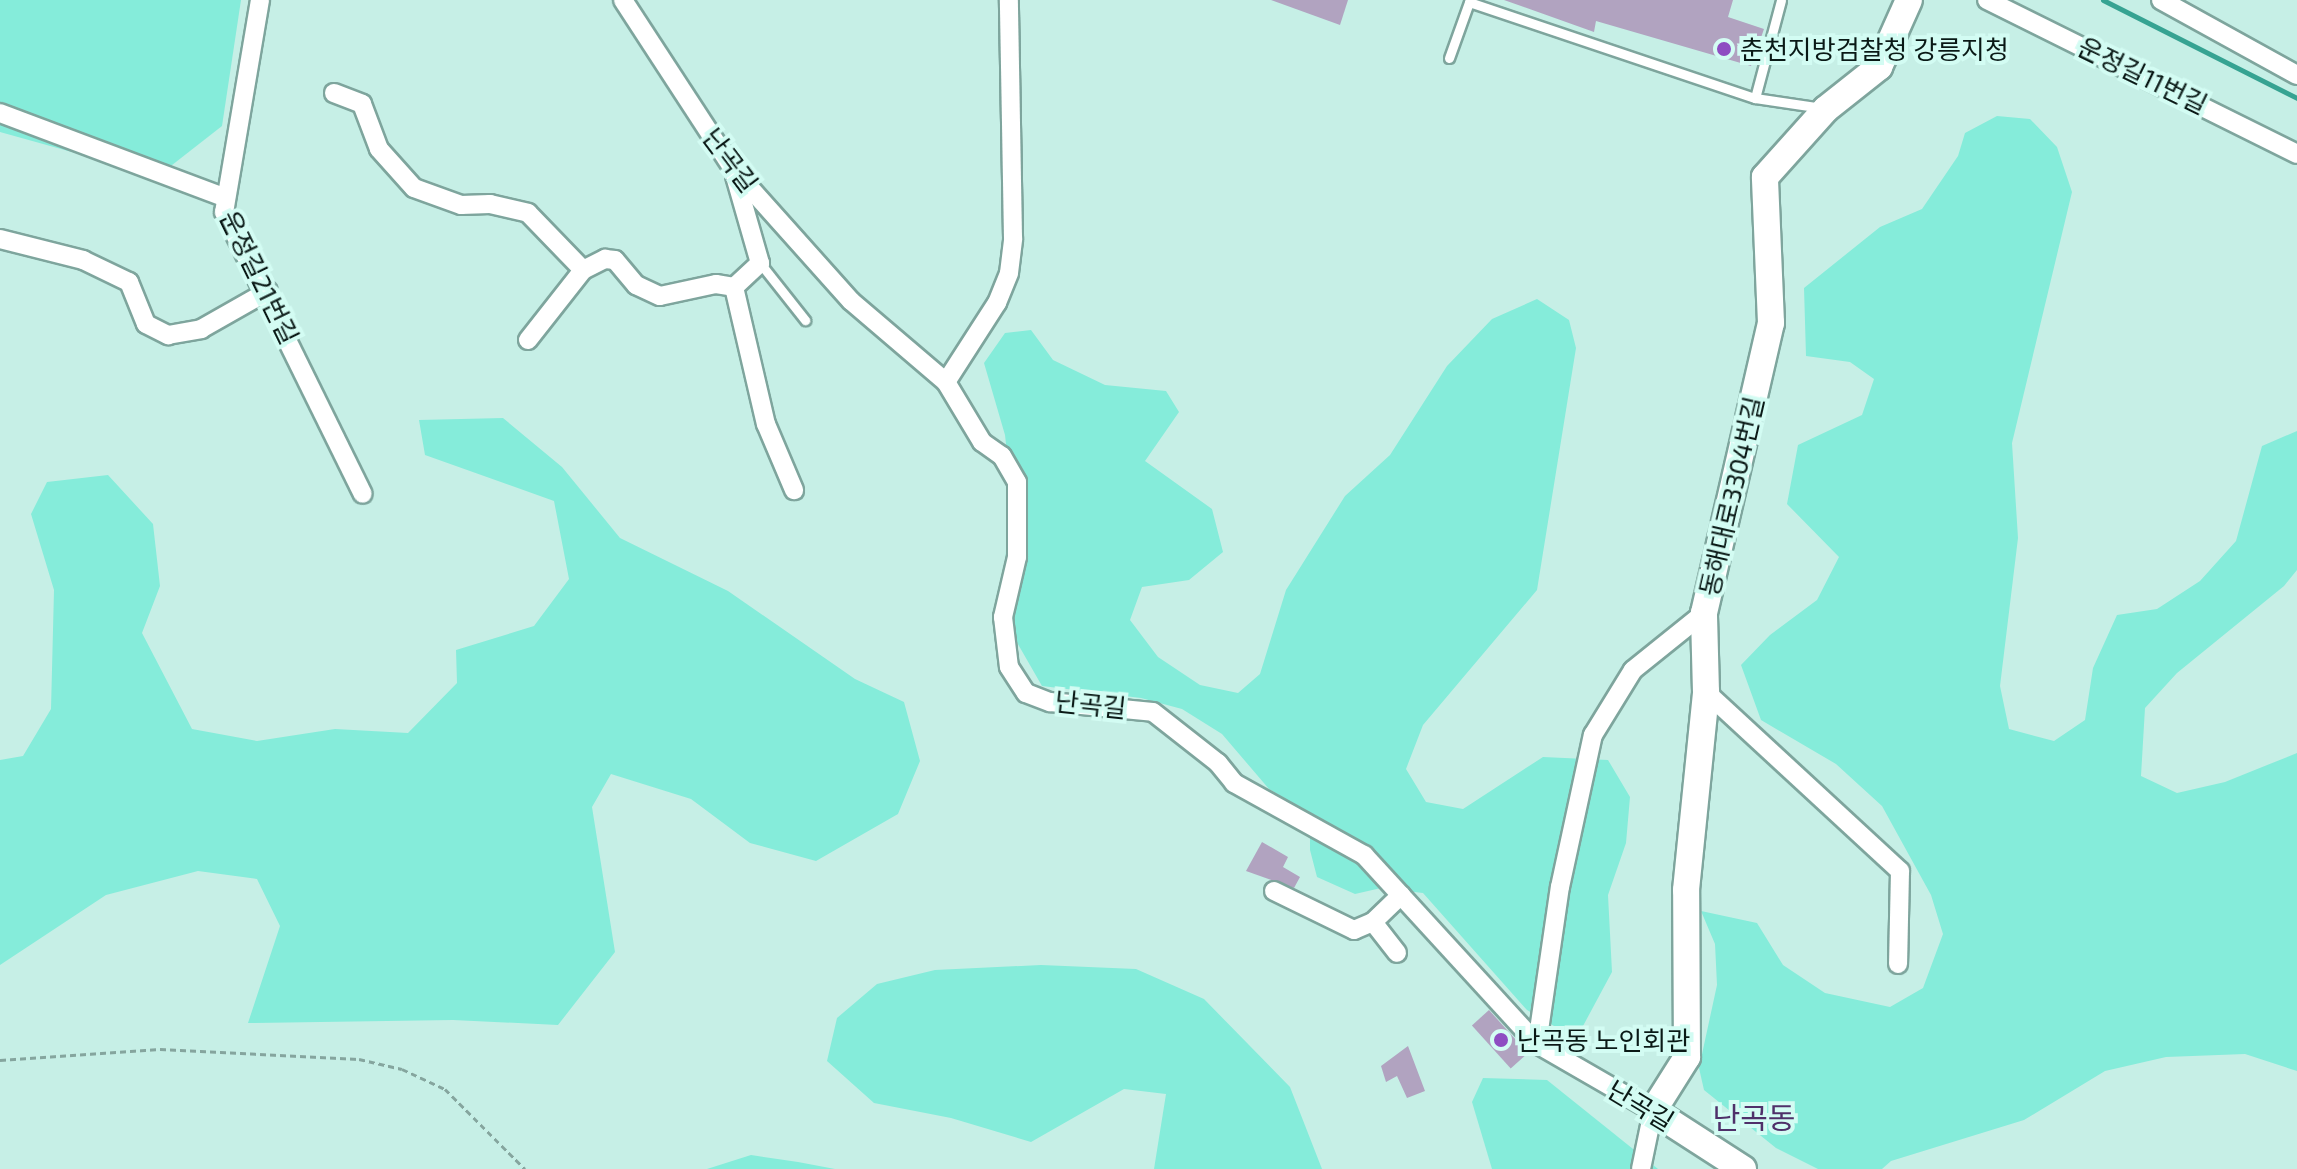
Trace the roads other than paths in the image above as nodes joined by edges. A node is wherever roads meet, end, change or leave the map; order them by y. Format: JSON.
{"nodes":[{"id":1,"x":260,"y":0,"type":"edge"},
{"id":2,"x":623,"y":0,"type":"edge"},
{"id":3,"x":1009,"y":0,"type":"edge"},
{"id":4,"x":1781,"y":0,"type":"edge"},
{"id":5,"x":1909,"y":0,"type":"edge"},
{"id":6,"x":1987,"y":0,"type":"edge"},
{"id":7,"x":2161,"y":0,"type":"edge"},
{"id":8,"x":1449,"y":58,"type":"dead end"},
{"id":9,"x":2297,"y":75,"type":"edge"},
{"id":10,"x":334,"y":93,"type":"dead end"},
{"id":11,"x":1755,"y":98,"type":"junction"},
{"id":12,"x":1826,"y":109,"type":"junction"},
{"id":13,"x":0,"y":113,"type":"edge"},
{"id":14,"x":2297,"y":154,"type":"edge"},
{"id":15,"x":733,"y":169,"type":"junction"},
{"id":16,"x":223,"y":197,"type":"junction"},
{"id":17,"x":0,"y":239,"type":"edge"},
{"id":18,"x":760,"y":263,"type":"junction"},
{"id":19,"x":583,"y":270,"type":"junction"},
{"id":20,"x":734,"y":287,"type":"junction"},
{"id":21,"x":268,"y":291,"type":"junction"},
{"id":22,"x":805,"y":320,"type":"dead end"},
{"id":23,"x":528,"y":340,"type":"dead end"},
{"id":24,"x":946,"y":382,"type":"junction"},
{"id":25,"x":794,"y":490,"type":"dead end"},
{"id":26,"x":363,"y":494,"type":"dead end"},
{"id":27,"x":1704,"y":613,"type":"junction"},
{"id":28,"x":1706,"y":692,"type":"junction"},
{"id":29,"x":1274,"y":891,"type":"dead end"},
{"id":30,"x":1401,"y":895,"type":"junction"},
{"id":31,"x":1373,"y":922,"type":"junction"},
{"id":32,"x":1397,"y":953,"type":"dead end"},
{"id":33,"x":1898,"y":964,"type":"dead end"},
{"id":34,"x":1537,"y":1044,"type":"junction"},
{"id":35,"x":1653,"y":1111,"type":"junction"},
{"id":36,"x":1641,"y":1169,"type":"edge"},
{"id":37,"x":1743,"y":1169,"type":"edge"}],
"edges":[{"from":1,"to":16,"type":"street","name":"운정길21번길"},
{"from":2,"to":15,"type":"street","name":"난곡길"},
{"from":3,"to":24,"type":"street"},
{"from":4,"to":11,"type":"lane"},
{"from":5,"to":12,"type":"street","name":"동해대로3304번길"},
{"from":6,"to":14,"type":"street","name":"운정길11번길"},
{"from":7,"to":9,"type":"street"},
{"from":8,"to":11,"type":"lane"},
{"from":10,"to":19,"type":"street"},
{"from":11,"to":12,"type":"lane"},
{"from":12,"to":27,"type":"street","name":"동해대로3304번길"},
{"from":13,"to":16,"type":"street"},
{"from":15,"to":18,"type":"street"},
{"from":15,"to":24,"type":"street","name":"난곡길"},
{"from":16,"to":21,"type":"street","name":"운정길21번길"},
{"from":17,"to":21,"type":"street"},
{"from":18,"to":20,"type":"street"},
{"from":18,"to":22,"type":"lane"},
{"from":19,"to":20,"type":"street"},
{"from":19,"to":23,"type":"street"},
{"from":20,"to":25,"type":"street"},
{"from":21,"to":26,"type":"street","name":"운정길21번길"},
{"from":24,"to":30,"type":"street","name":"난곡길"},
{"from":27,"to":28,"type":"street","name":"동해대로3304번길"},
{"from":27,"to":34,"type":"street"},
{"from":28,"to":33,"type":"street"},
{"from":28,"to":35,"type":"street","name":"동해대로3304번길"},
{"from":29,"to":31,"type":"street"},
{"from":30,"to":31,"type":"street"},
{"from":30,"to":34,"type":"street","name":"난곡길"},
{"from":31,"to":32,"type":"street"},
{"from":34,"to":35,"type":"street","name":"난곡길"},
{"from":35,"to":36,"type":"street"},
{"from":35,"to":37,"type":"street","name":"난곡길"}]}
